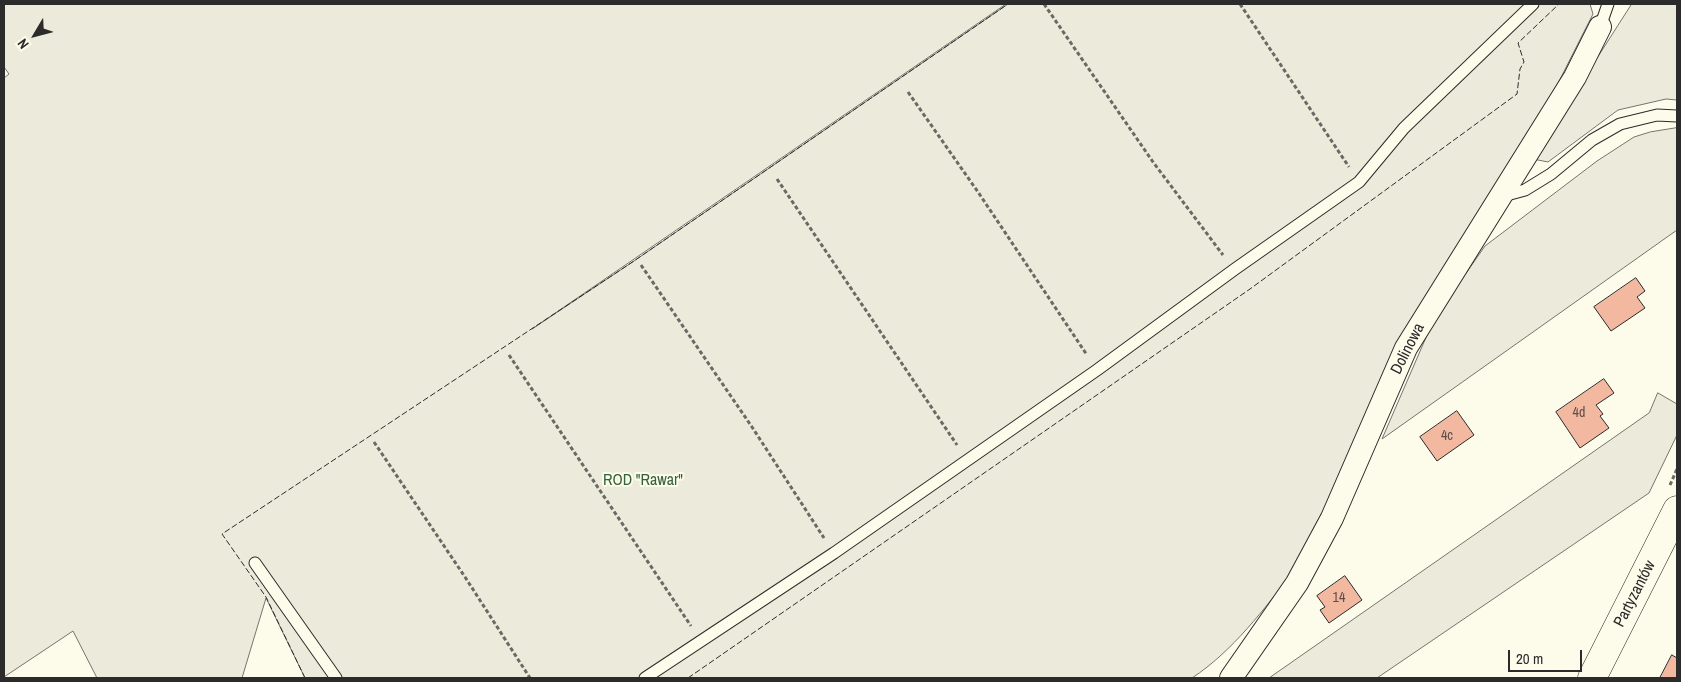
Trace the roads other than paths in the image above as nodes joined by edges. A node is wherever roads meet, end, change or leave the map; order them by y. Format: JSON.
{"nodes":[{"id":1,"x":1533,"y":4,"type":"edge"},
{"id":2,"x":1608,"y":4,"type":"edge"},
{"id":3,"x":1600,"y":27,"type":"joint"},
{"id":4,"x":1677,"y":116,"type":"edge"},
{"id":5,"x":1501,"y":197,"type":"junction"},
{"id":6,"x":1677,"y":510,"type":"edge"},
{"id":7,"x":255,"y":563,"type":"dead end"},
{"id":8,"x":336,"y":678,"type":"edge"},
{"id":9,"x":645,"y":678,"type":"edge"},
{"id":10,"x":1231,"y":678,"type":"edge"},
{"id":11,"x":1592,"y":678,"type":"edge"}],
"edges":[{"from":1,"to":9,"type":"lane"},
{"from":2,"to":3,"type":"lane"},
{"from":3,"to":5,"type":"street","name":"Dolinowa"},
{"from":4,"to":5,"type":"lane"},
{"from":5,"to":10,"type":"street","name":"Dolinowa"},
{"from":6,"to":11,"type":"street","name":"Partyzantów"},
{"from":7,"to":8,"type":"lane"}]}
